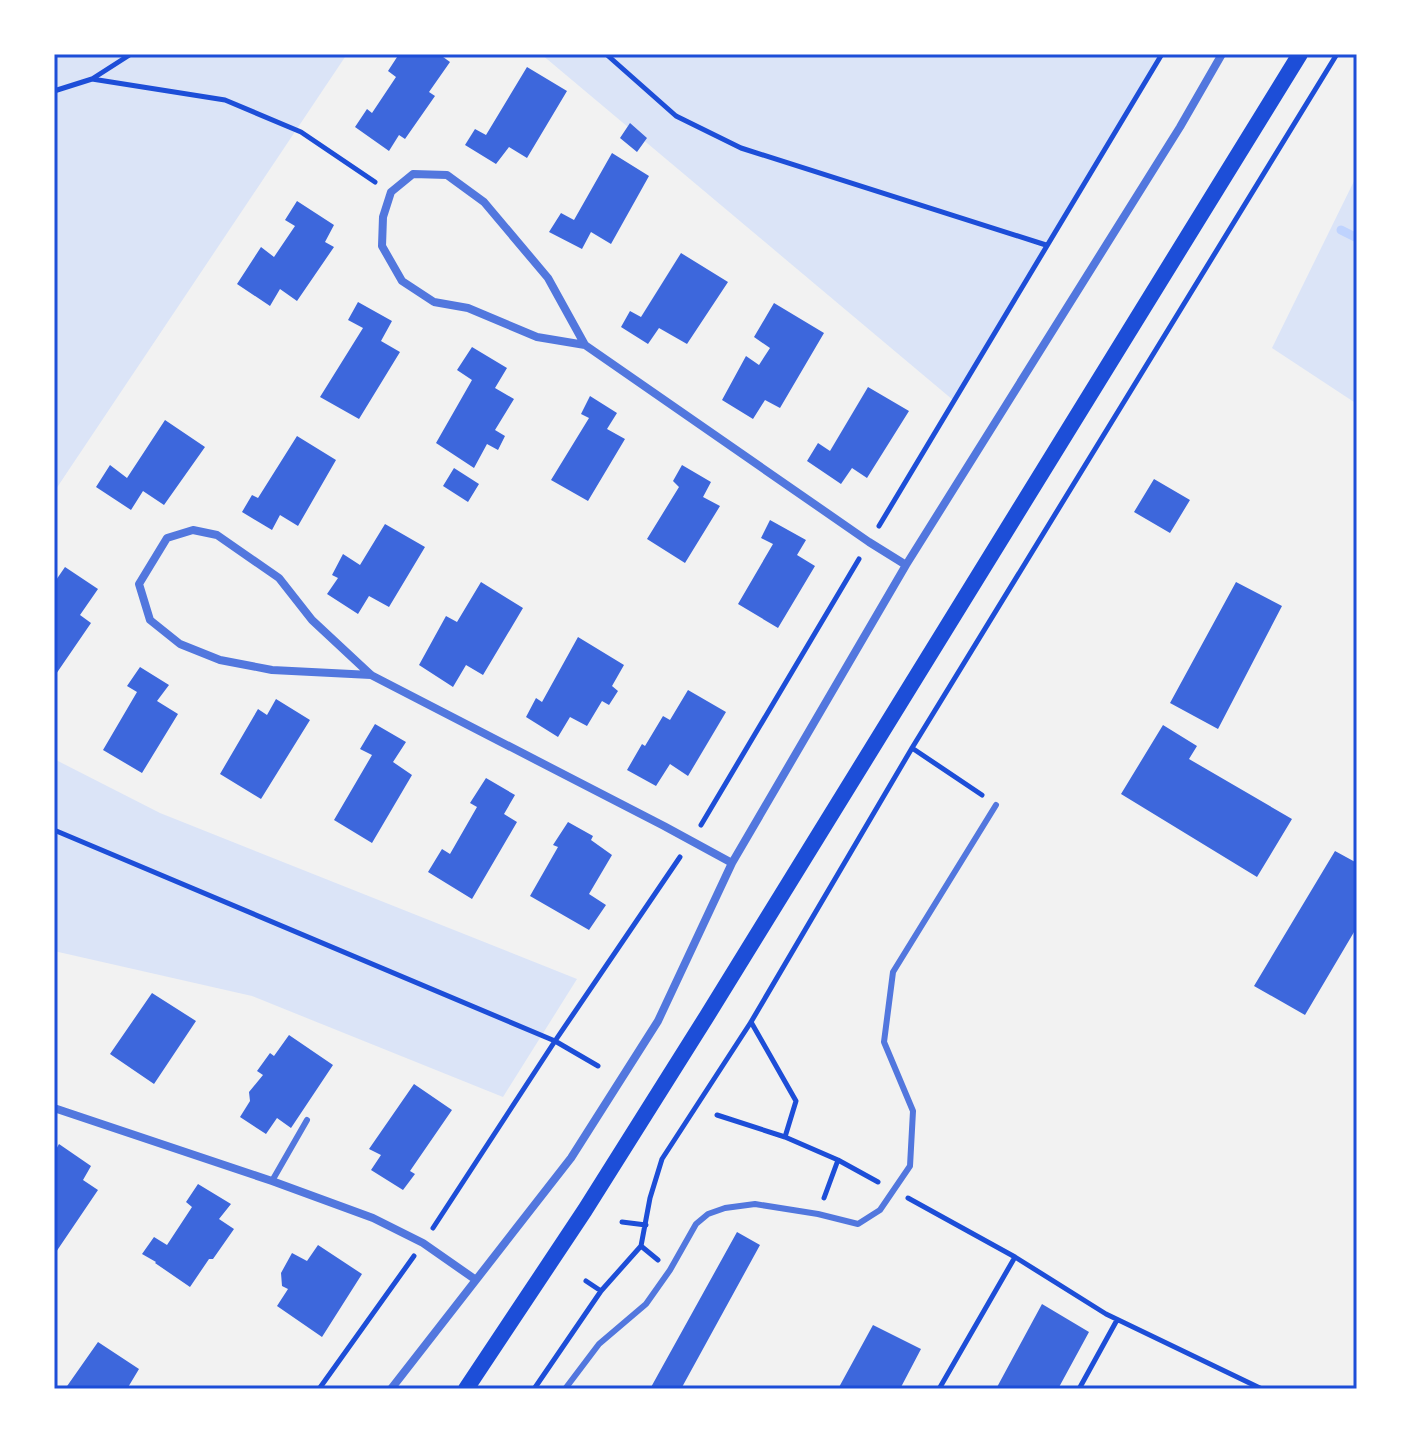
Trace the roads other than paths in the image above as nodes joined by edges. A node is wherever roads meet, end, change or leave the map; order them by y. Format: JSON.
{"nodes":[{"id":1,"x":1222,"y":54,"type":"edge"},
{"id":2,"x":1300,"y":54,"type":"edge"},
{"id":3,"x":585,"y":345,"type":"junction"},
{"id":4,"x":906,"y":565,"type":"junction"},
{"id":5,"x":371,"y":675,"type":"junction"},
{"id":6,"x":996,"y":805,"type":"road end"},
{"id":7,"x":732,"y":863,"type":"junction"},
{"id":8,"x":54,"y":1108,"type":"edge"},
{"id":9,"x":307,"y":1120,"type":"dead end"},
{"id":10,"x":272,"y":1181,"type":"junction"},
{"id":11,"x":476,"y":1280,"type":"junction"},
{"id":12,"x":497,"y":1343,"type":"junction"},
{"id":13,"x":391,"y":1389,"type":"edge"},
{"id":14,"x":466,"y":1389,"type":"edge"},
{"id":15,"x":475,"y":1389,"type":"edge"},
{"id":16,"x":565,"y":1389,"type":"edge"}],
"edges":[{"from":1,"to":4,"type":"street"},
{"from":2,"to":12,"type":"main road"},
{"from":3,"to":3,"type":"street"},
{"from":3,"to":4,"type":"street"},
{"from":4,"to":7,"type":"street"},
{"from":5,"to":5,"type":"street"},
{"from":5,"to":7,"type":"street"},
{"from":6,"to":16,"type":"lane"},
{"from":7,"to":11,"type":"street"},
{"from":8,"to":10,"type":"street"},
{"from":9,"to":10,"type":"lane"},
{"from":10,"to":11,"type":"street"},
{"from":11,"to":13,"type":"street"},
{"from":12,"to":14,"type":"main road"},
{"from":12,"to":15,"type":"main road"}]}
